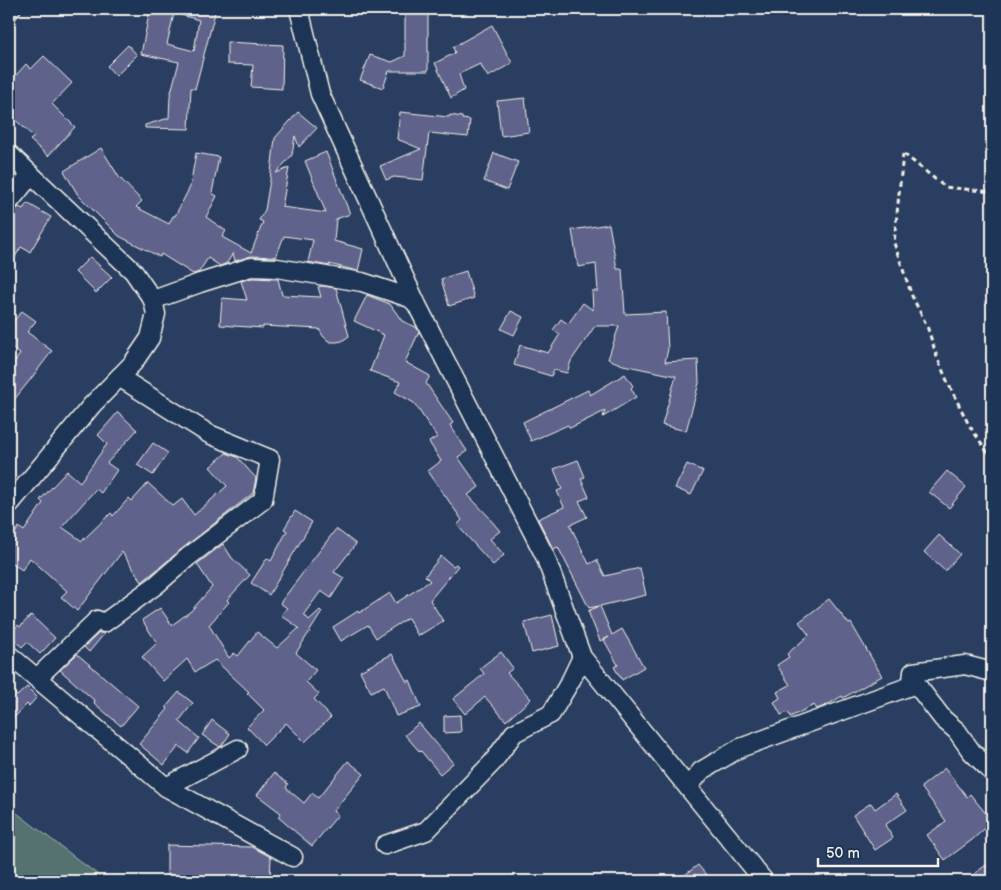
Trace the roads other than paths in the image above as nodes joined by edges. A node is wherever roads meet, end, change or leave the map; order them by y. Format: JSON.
{"nodes":[{"id":1,"x":300,"y":9,"type":"edge"},
{"id":2,"x":9,"y":154,"type":"edge"},
{"id":3,"x":31,"y":175,"type":"junction"},
{"id":4,"x":9,"y":202,"type":"edge"},
{"id":5,"x":154,"y":300,"type":"junction"},
{"id":6,"x":416,"y":303,"type":"junction"},
{"id":7,"x":119,"y":377,"type":"junction"},
{"id":8,"x":9,"y":505,"type":"edge"},
{"id":9,"x":9,"y":655,"type":"edge"},
{"id":10,"x":582,"y":657,"type":"junction"},
{"id":11,"x":992,"y":672,"type":"edge"},
{"id":12,"x":37,"y":678,"type":"junction"},
{"id":13,"x":916,"y":684,"type":"junction"},
{"id":14,"x":238,"y":749,"type":"dead end"},
{"id":15,"x":992,"y":772,"type":"edge"},
{"id":16,"x":688,"y":786,"type":"junction"},
{"id":17,"x":166,"y":787,"type":"junction"},
{"id":18,"x":385,"y":845,"type":"dead end"},
{"id":19,"x":293,"y":857,"type":"dead end"},
{"id":20,"x":764,"y":881,"type":"edge"}],
"edges":[{"from":1,"to":6,"type":"street"},
{"from":2,"to":3,"type":"street"},
{"from":3,"to":4,"type":"street"},
{"from":3,"to":5,"type":"street"},
{"from":5,"to":6,"type":"street"},
{"from":5,"to":7,"type":"street"},
{"from":6,"to":10,"type":"street"},
{"from":7,"to":8,"type":"street"},
{"from":7,"to":12,"type":"street"},
{"from":9,"to":12,"type":"street"},
{"from":10,"to":16,"type":"street"},
{"from":10,"to":18,"type":"street"},
{"from":11,"to":13,"type":"street"},
{"from":12,"to":17,"type":"street"},
{"from":13,"to":15,"type":"street"},
{"from":13,"to":16,"type":"street"},
{"from":14,"to":17,"type":"street"},
{"from":16,"to":20,"type":"street"},
{"from":17,"to":19,"type":"street"}]}
